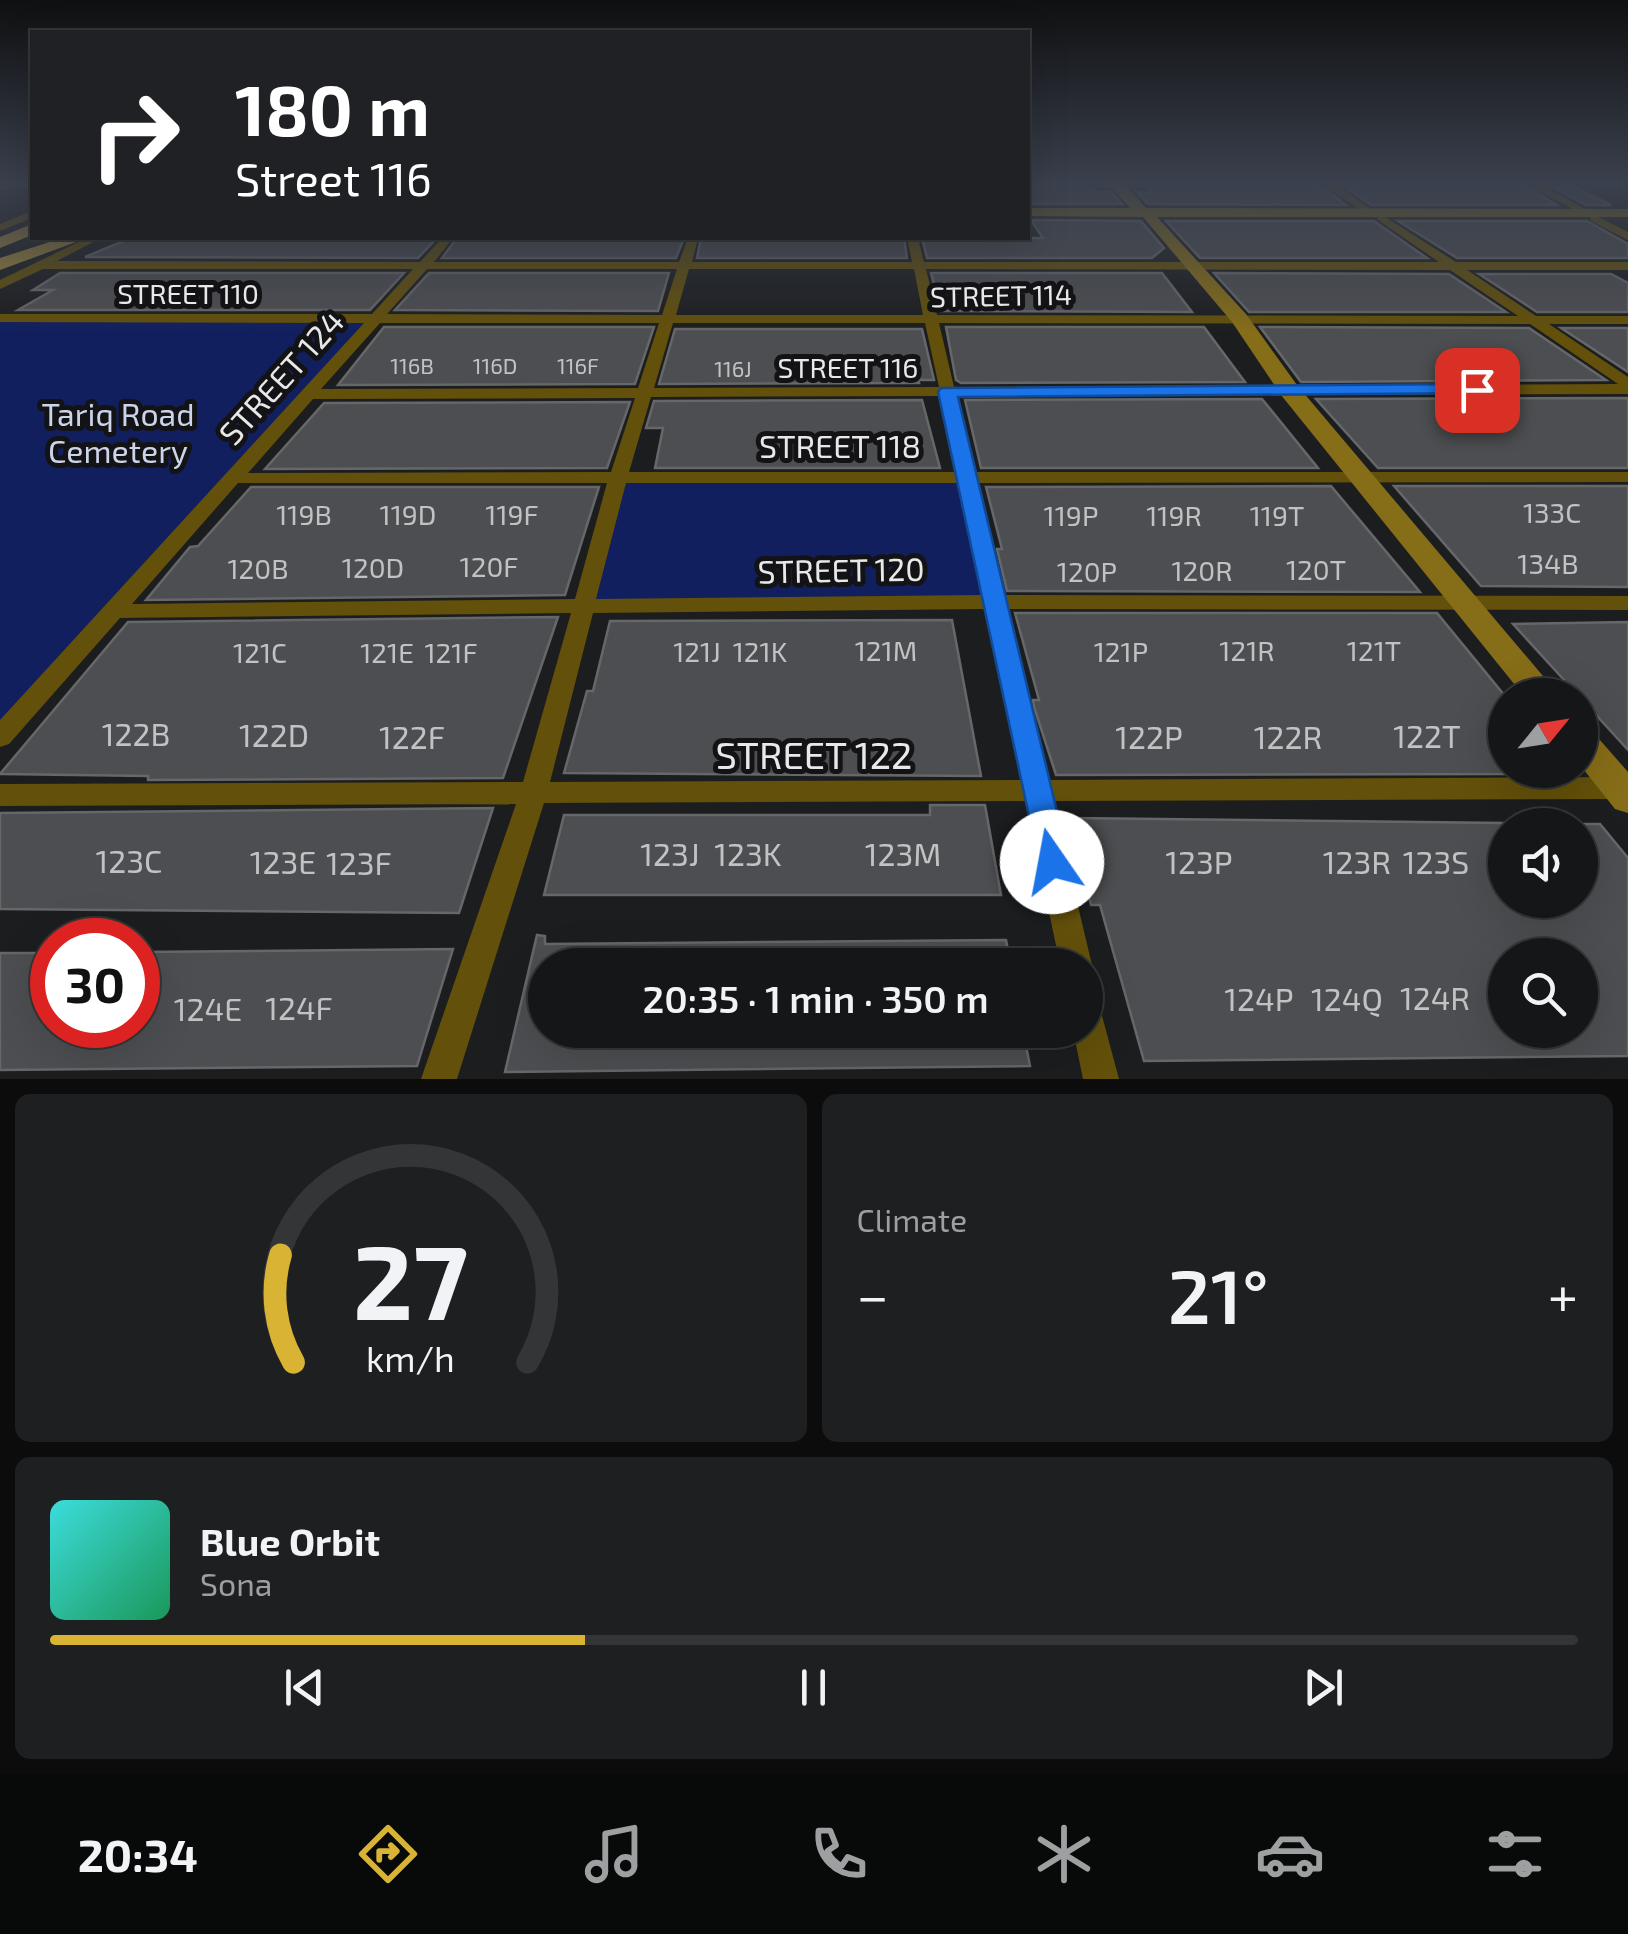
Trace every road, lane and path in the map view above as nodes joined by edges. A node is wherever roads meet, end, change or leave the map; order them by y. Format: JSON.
{"nodes":[{"id":1,"x":23,"y":232,"type":"edge"},
{"id":2,"x":1163,"y":232,"type":"edge"},
{"id":3,"x":1403,"y":232,"type":"edge"},
{"id":4,"x":48,"y":240,"type":"edge"},
{"id":5,"x":72,"y":240,"type":"edge"},
{"id":6,"x":91,"y":240,"type":"edge"},
{"id":7,"x":446,"y":240,"type":"edge"},
{"id":8,"x":693,"y":240,"type":"edge"},
{"id":9,"x":914,"y":240,"type":"edge"},
{"id":10,"x":0,"y":243,"type":"edge"},
{"id":11,"x":0,"y":263,"type":"edge"},
{"id":12,"x":1193,"y":264,"type":"junction"},
{"id":13,"x":42,"y":265,"type":"junction"},
{"id":14,"x":423,"y":266,"type":"junction"},
{"id":15,"x":687,"y":266,"type":"junction"},
{"id":16,"x":920,"y":266,"type":"junction"},
{"id":17,"x":1454,"y":266,"type":"junction"},
{"id":18,"x":1628,"y":266,"type":"edge"},
{"id":19,"x":0,"y":285,"type":"edge"},
{"id":20,"x":0,"y":318,"type":"edge"},
{"id":21,"x":1239,"y":318,"type":"junction"},
{"id":22,"x":375,"y":320,"type":"junction"},
{"id":23,"x":669,"y":320,"type":"junction"},
{"id":24,"x":1534,"y":320,"type":"junction"},
{"id":25,"x":1628,"y":320,"type":"edge"},
{"id":26,"x":932,"y":322,"type":"junction"},
{"id":27,"x":1628,"y":387,"type":"edge"},
{"id":28,"x":1289,"y":390,"type":"junction"},
{"id":29,"x":948,"y":392,"type":"junction"},
{"id":30,"x":308,"y":394,"type":"junction"},
{"id":31,"x":646,"y":394,"type":"junction"},
{"id":32,"x":966,"y":477,"type":"junction"},
{"id":33,"x":1628,"y":477,"type":"edge"},
{"id":34,"x":232,"y":478,"type":"junction"},
{"id":35,"x":618,"y":478,"type":"junction"},
{"id":36,"x":1361,"y":479,"type":"junction"},
{"id":37,"x":994,"y":602,"type":"junction"},
{"id":38,"x":1628,"y":603,"type":"edge"},
{"id":39,"x":1466,"y":604,"type":"junction"},
{"id":40,"x":584,"y":606,"type":"junction"},
{"id":41,"x":114,"y":610,"type":"junction"},
{"id":42,"x":1528,"y":678,"type":"edge"},
{"id":43,"x":0,"y":737,"type":"edge"},
{"id":44,"x":1598,"y":760,"type":"edge"},
{"id":45,"x":1625,"y":791,"type":"edge"},
{"id":46,"x":1037,"y":793,"type":"junction"},
{"id":47,"x":532,"y":794,"type":"junction"},
{"id":48,"x":0,"y":795,"type":"edge"},
{"id":49,"x":1072,"y":948,"type":"edge"},
{"id":50,"x":1094,"y":1048,"type":"edge"},
{"id":51,"x":439,"y":1079,"type":"edge"},
{"id":52,"x":1101,"y":1079,"type":"edge"}],
"edges":[{"from":1,"to":10,"type":"main road"},
{"from":2,"to":12,"type":"street"},
{"from":3,"to":17,"type":"street"},
{"from":4,"to":11,"type":"main road"},
{"from":5,"to":11,"type":"main road"},
{"from":6,"to":13,"type":"street"},
{"from":7,"to":14,"type":"street","name":"STREET 124"},
{"from":8,"to":15,"type":"street"},
{"from":9,"to":16,"type":"street"},
{"from":12,"to":16,"type":"street"},
{"from":12,"to":17,"type":"street"},
{"from":12,"to":21,"type":"street"},
{"from":13,"to":14,"type":"street"},
{"from":13,"to":19,"type":"street"},
{"from":14,"to":15,"type":"street"},
{"from":14,"to":22,"type":"street","name":"STREET 124"},
{"from":15,"to":16,"type":"street"},
{"from":15,"to":23,"type":"street"},
{"from":16,"to":26,"type":"street"},
{"from":17,"to":18,"type":"street"},
{"from":17,"to":24,"type":"street"},
{"from":20,"to":22,"type":"street","name":"STREET 110"},
{"from":21,"to":24,"type":"street","name":"STREET 114"},
{"from":21,"to":26,"type":"street","name":"STREET 114"},
{"from":21,"to":28,"type":"street"},
{"from":22,"to":23,"type":"street","name":"STREET 114"},
{"from":22,"to":30,"type":"street","name":"STREET 124"},
{"from":23,"to":26,"type":"street","name":"STREET 114"},
{"from":23,"to":31,"type":"street"},
{"from":24,"to":25,"type":"street","name":"STREET 114"},
{"from":24,"to":27,"type":"street"},
{"from":26,"to":29,"type":"street"},
{"from":27,"to":28,"type":"street","name":"STREET 116"},
{"from":28,"to":29,"type":"street","name":"STREET 116"},
{"from":28,"to":36,"type":"street"},
{"from":29,"to":31,"type":"street","name":"STREET 116"},
{"from":29,"to":32,"type":"street"},
{"from":30,"to":31,"type":"street","name":"STREET 116"},
{"from":30,"to":34,"type":"street","name":"STREET 124"},
{"from":31,"to":35,"type":"street"},
{"from":32,"to":35,"type":"street","name":"STREET 118"},
{"from":32,"to":36,"type":"street","name":"STREET 118"},
{"from":32,"to":37,"type":"street"},
{"from":33,"to":36,"type":"street","name":"STREET 118"},
{"from":34,"to":35,"type":"street","name":"STREET 118"},
{"from":34,"to":41,"type":"street","name":"STREET 124"},
{"from":35,"to":40,"type":"street"},
{"from":36,"to":39,"type":"street"},
{"from":37,"to":39,"type":"street","name":"STREET 120"},
{"from":37,"to":40,"type":"street","name":"STREET 120"},
{"from":37,"to":46,"type":"street"},
{"from":38,"to":39,"type":"street","name":"STREET 120"},
{"from":39,"to":42,"type":"street"},
{"from":40,"to":41,"type":"street","name":"STREET 120"},
{"from":40,"to":47,"type":"street"},
{"from":41,"to":43,"type":"street","name":"STREET 124"},
{"from":44,"to":45,"type":"street"},
{"from":45,"to":46,"type":"street","name":"STREET 122"},
{"from":46,"to":47,"type":"street","name":"STREET 122"},
{"from":46,"to":49,"type":"street"},
{"from":47,"to":48,"type":"street","name":"STREET 122"},
{"from":47,"to":51,"type":"street"},
{"from":50,"to":52,"type":"street"}]}
